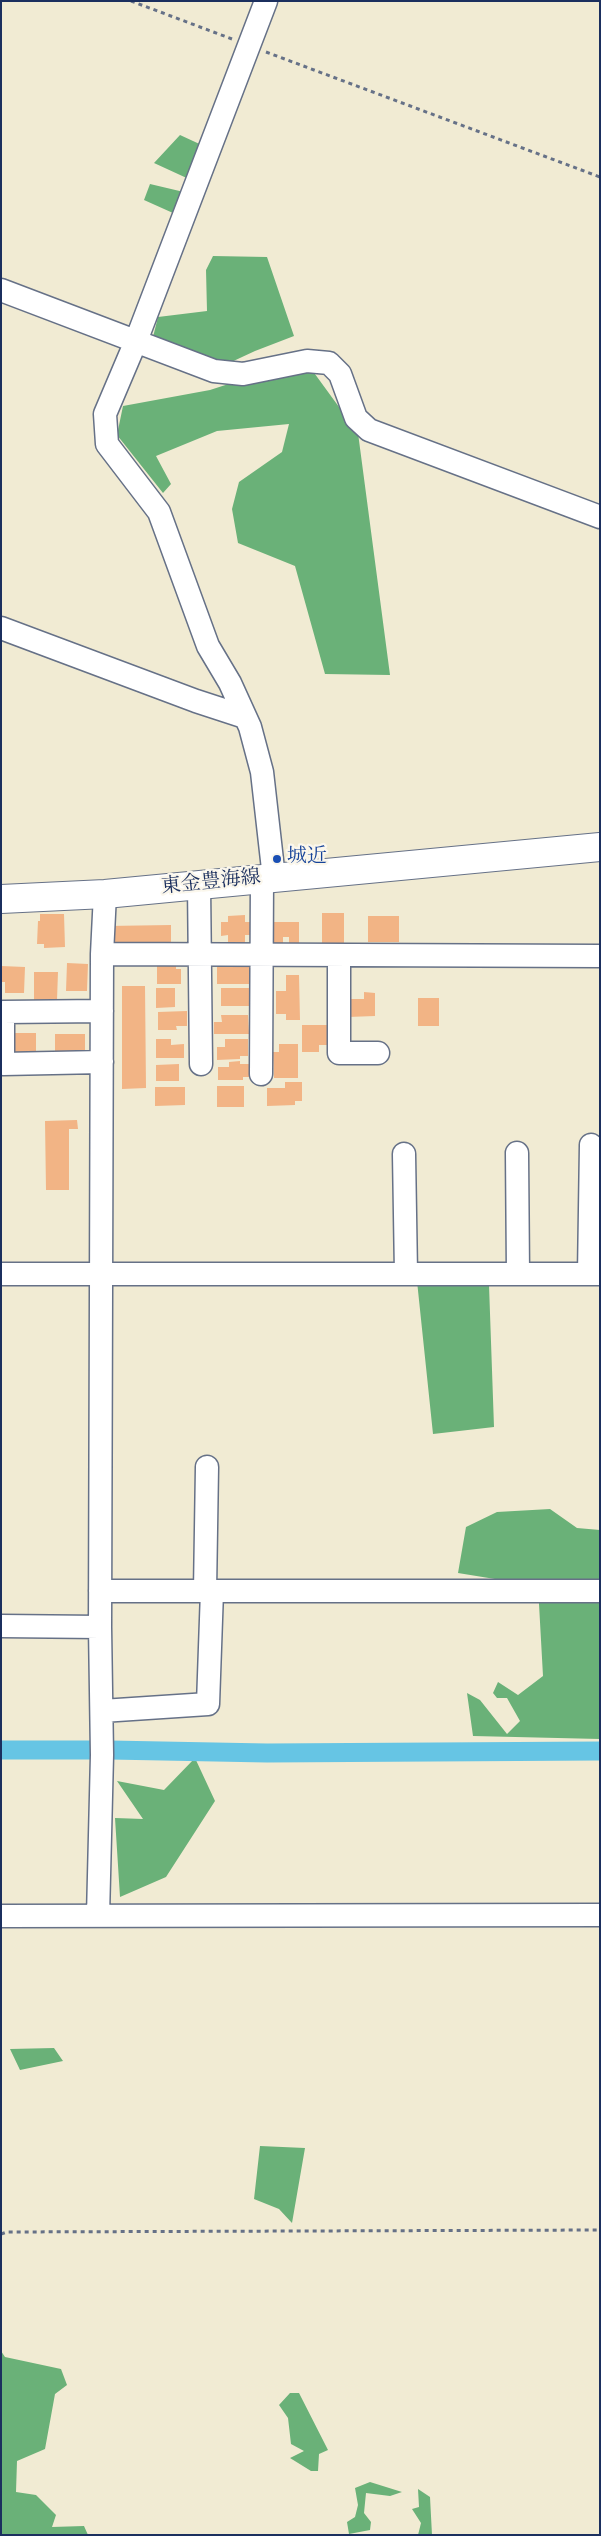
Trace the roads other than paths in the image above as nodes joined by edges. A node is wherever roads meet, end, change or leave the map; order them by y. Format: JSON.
{"nodes":[{"id":1,"x":266,"y":1,"type":"edge"},
{"id":2,"x":1,"y":290,"type":"edge"},
{"id":3,"x":136,"y":342,"type":"junction"},
{"id":4,"x":600,"y":517,"type":"edge"},
{"id":5,"x":1,"y":628,"type":"edge"},
{"id":6,"x":246,"y":717,"type":"junction"},
{"id":7,"x":600,"y":847,"type":"edge"},
{"id":8,"x":268,"y":878,"type":"junction"},
{"id":9,"x":199,"y":885,"type":"junction"},
{"id":10,"x":105,"y":894,"type":"junction"},
{"id":11,"x":1,"y":899,"type":"edge"},
{"id":12,"x":102,"y":954,"type":"junction"},
{"id":13,"x":200,"y":954,"type":"junction"},
{"id":14,"x":262,"y":955,"type":"junction"},
{"id":15,"x":339,"y":955,"type":"junction"},
{"id":16,"x":600,"y":956,"type":"edge"},
{"id":17,"x":102,"y":1011,"type":"junction"},
{"id":18,"x":378,"y":1053,"type":"dead end"},
{"id":19,"x":102,"y":1062,"type":"junction"},
{"id":20,"x":201,"y":1064,"type":"dead end"},
{"id":21,"x":261,"y":1074,"type":"dead end"},
{"id":22,"x":591,"y":1145,"type":"dead end"},
{"id":23,"x":517,"y":1153,"type":"dead end"},
{"id":24,"x":404,"y":1154,"type":"dead end"},
{"id":25,"x":1,"y":1274,"type":"edge"},
{"id":26,"x":102,"y":1274,"type":"junction"},
{"id":27,"x":406,"y":1274,"type":"junction"},
{"id":28,"x":518,"y":1274,"type":"junction"},
{"id":29,"x":594,"y":1274,"type":"edge"},
{"id":30,"x":206,"y":1466,"type":"dead end"},
{"id":31,"x":100,"y":1591,"type":"junction"},
{"id":32,"x":209,"y":1591,"type":"junction"},
{"id":33,"x":600,"y":1591,"type":"edge"},
{"id":34,"x":1,"y":1626,"type":"edge"},
{"id":35,"x":100,"y":1627,"type":"junction"},
{"id":36,"x":102,"y":1711,"type":"junction"},
{"id":37,"x":600,"y":1915,"type":"edge"},
{"id":38,"x":1,"y":1916,"type":"edge"},
{"id":39,"x":98,"y":1916,"type":"junction"}],
"edges":[{"from":1,"to":3,"type":"street"},
{"from":2,"to":3,"type":"street"},
{"from":3,"to":4,"type":"street"},
{"from":3,"to":6,"type":"street"},
{"from":5,"to":6,"type":"street"},
{"from":6,"to":8,"type":"street"},
{"from":7,"to":8,"type":"main road","name":"東金豊海線"},
{"from":8,"to":9,"type":"main road","name":"東金豊海線"},
{"from":8,"to":14,"type":"street"},
{"from":9,"to":10,"type":"main road","name":"東金豊海線"},
{"from":9,"to":13,"type":"street"},
{"from":10,"to":11,"type":"main road","name":"東金豊海線"},
{"from":10,"to":12,"type":"street"},
{"from":12,"to":13,"type":"street"},
{"from":12,"to":17,"type":"street"},
{"from":13,"to":14,"type":"street"},
{"from":13,"to":20,"type":"street"},
{"from":14,"to":15,"type":"street"},
{"from":14,"to":21,"type":"street"},
{"from":15,"to":16,"type":"street"},
{"from":15,"to":18,"type":"street"},
{"from":17,"to":19,"type":"street"},
{"from":17,"to":19,"type":"street"},
{"from":19,"to":26,"type":"street"},
{"from":22,"to":29,"type":"street"},
{"from":23,"to":28,"type":"street"},
{"from":24,"to":27,"type":"street"},
{"from":25,"to":26,"type":"street"},
{"from":26,"to":27,"type":"street"},
{"from":26,"to":31,"type":"street"},
{"from":27,"to":28,"type":"street"},
{"from":28,"to":29,"type":"street"},
{"from":30,"to":32,"type":"street"},
{"from":31,"to":32,"type":"street"},
{"from":31,"to":35,"type":"street"},
{"from":32,"to":33,"type":"street"},
{"from":32,"to":36,"type":"street"},
{"from":34,"to":35,"type":"street"},
{"from":35,"to":36,"type":"street"},
{"from":36,"to":39,"type":"street"},
{"from":37,"to":39,"type":"street"},
{"from":38,"to":39,"type":"street"}]}
